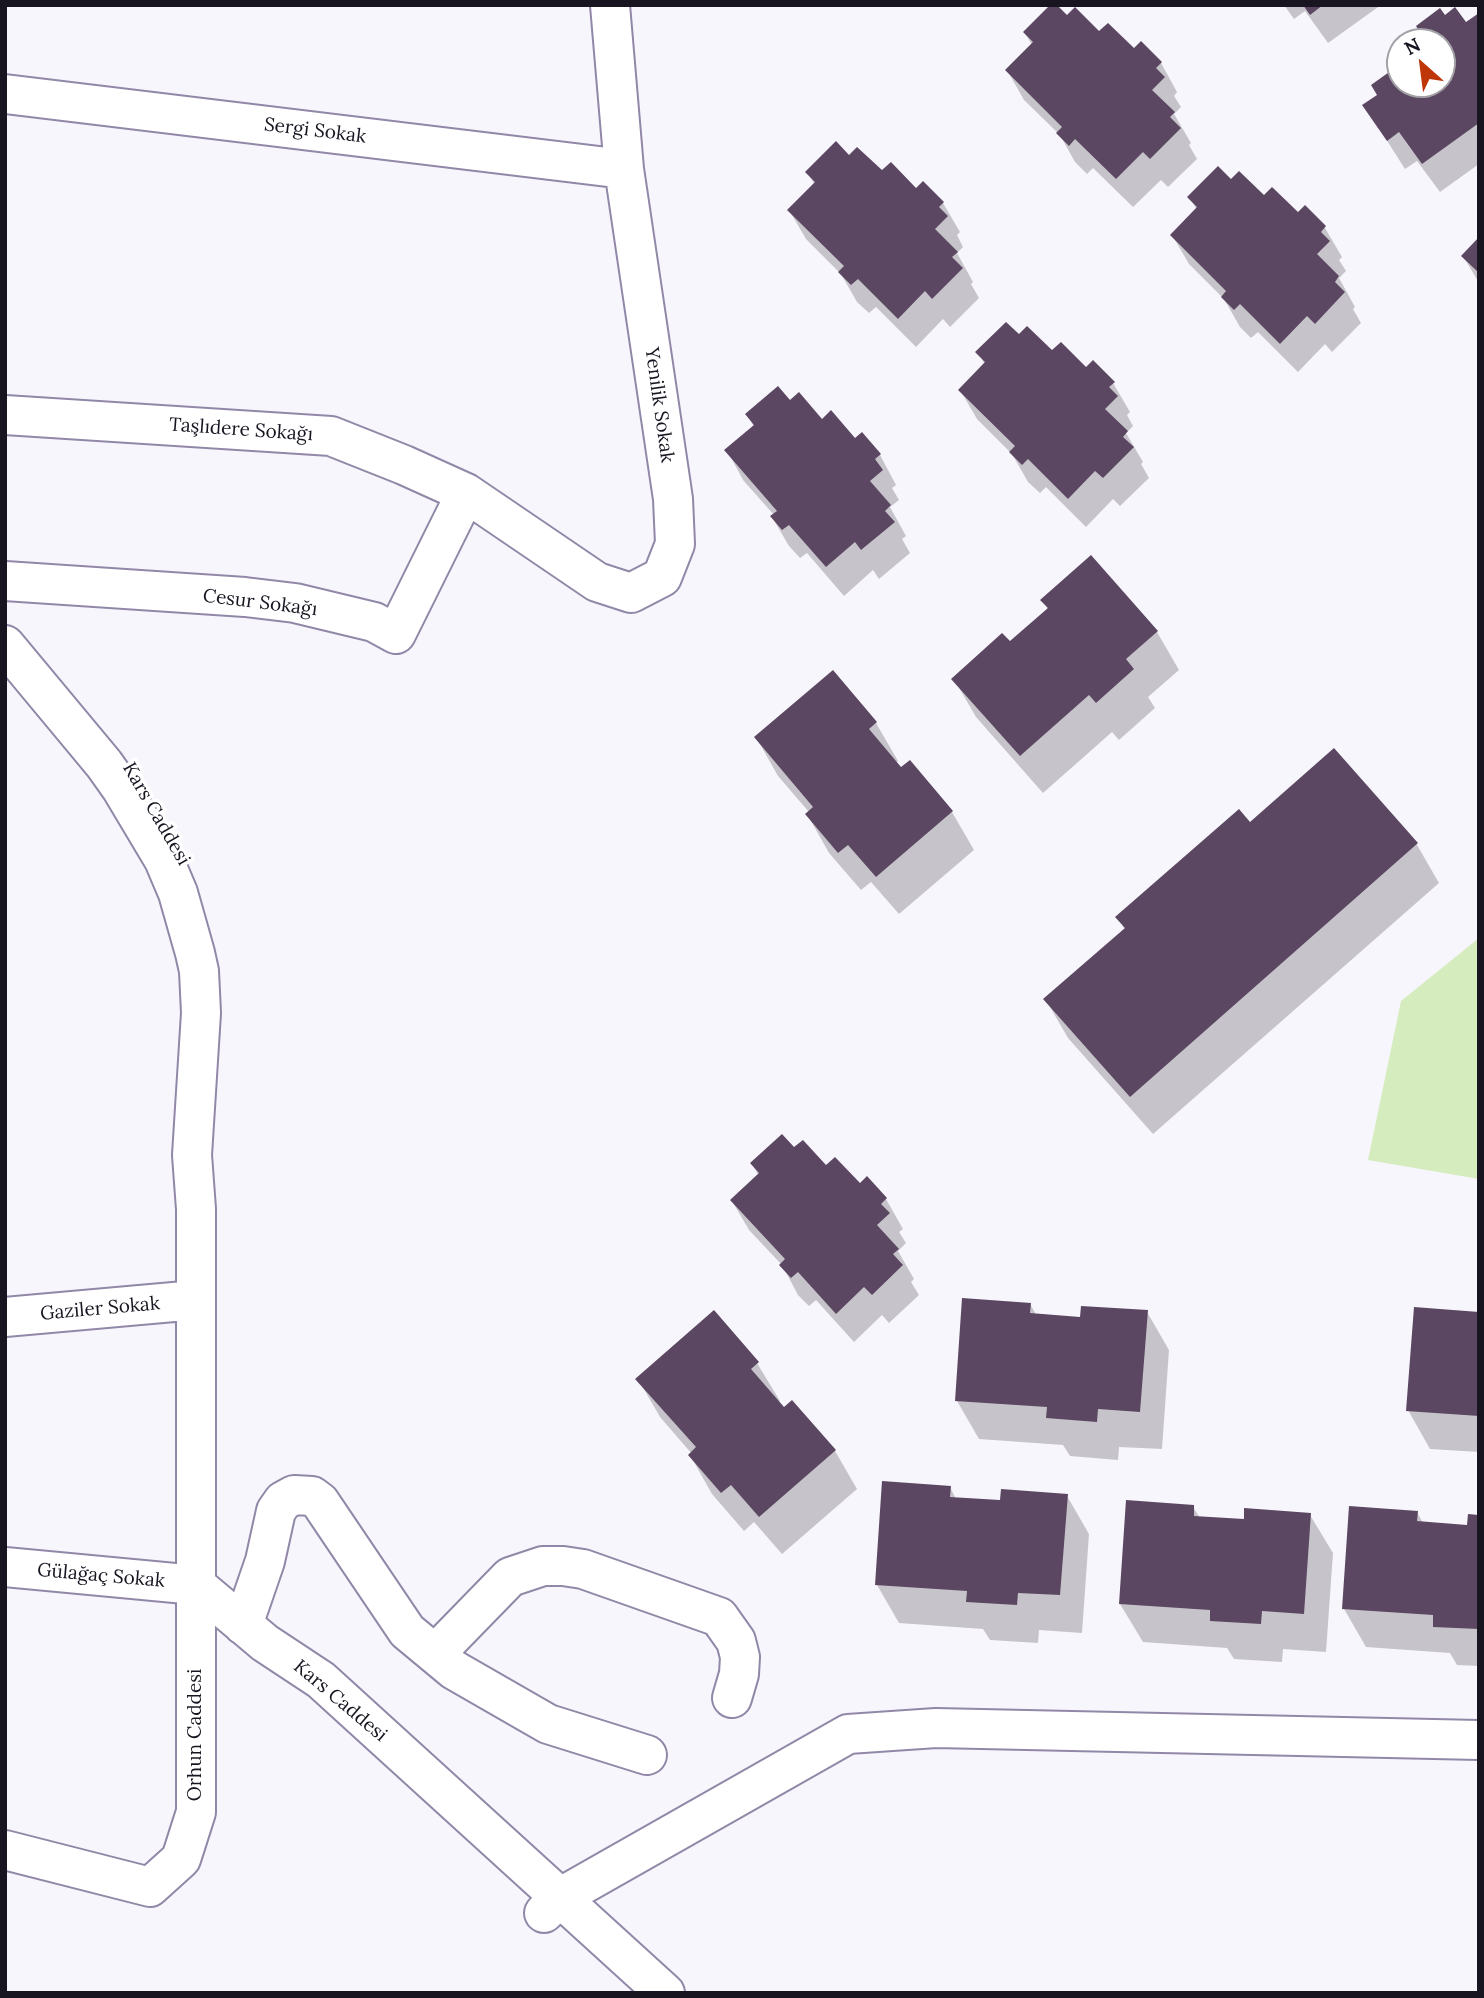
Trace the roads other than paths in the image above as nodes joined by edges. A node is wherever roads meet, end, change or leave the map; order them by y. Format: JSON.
{"nodes":[{"id":1,"x":610,"y":5,"type":"edge"},
{"id":2,"x":5,"y":94,"type":"edge"},
{"id":3,"x":624,"y":169,"type":"junction"},
{"id":4,"x":5,"y":415,"type":"edge"},
{"id":5,"x":466,"y":493,"type":"junction"},
{"id":6,"x":5,"y":581,"type":"edge"},
{"id":7,"x":5,"y":626,"type":"edge"},
{"id":8,"x":5,"y":645,"type":"edge"},
{"id":9,"x":196,"y":1209,"type":"junction"},
{"id":10,"x":195,"y":1300,"type":"junction"},
{"id":11,"x":5,"y":1317,"type":"edge"},
{"id":12,"x":5,"y":1567,"type":"edge"},
{"id":13,"x":196,"y":1585,"type":"junction"},
{"id":14,"x":254,"y":1634,"type":"junction"},
{"id":15,"x":435,"y":1654,"type":"junction"},
{"id":16,"x":732,"y":1698,"type":"dead end"},
{"id":17,"x":1479,"y":1740,"type":"edge"},
{"id":18,"x":648,"y":1755,"type":"dead end"},
{"id":19,"x":5,"y":1850,"type":"edge"},
{"id":20,"x":551,"y":1905,"type":"junction"},
{"id":21,"x":636,"y":1993,"type":"edge"},
{"id":22,"x":665,"y":1993,"type":"edge"}],
"edges":[{"from":1,"to":3,"type":"street","name":"Yenilik Sokak"},
{"from":2,"to":3,"type":"street","name":"Sergi Sokak"},
{"from":3,"to":5,"type":"street","name":"Yenilik Sokak"},
{"from":4,"to":5,"type":"street","name":"Taşlıdere Sokağı"},
{"from":5,"to":6,"type":"street","name":"Cesur Sokağı"},
{"from":7,"to":9,"type":"street","name":"Kars Caddesi"},
{"from":8,"to":9,"type":"street","name":"Kars Caddesi"},
{"from":9,"to":10,"type":"street","name":"Kars Caddesi"},
{"from":10,"to":11,"type":"street","name":"Gaziler Sokak"},
{"from":10,"to":13,"type":"street","name":"Kars Caddesi"},
{"from":12,"to":13,"type":"street","name":"Gülağaç Sokak"},
{"from":13,"to":14,"type":"street","name":"Kars Caddesi"},
{"from":13,"to":19,"type":"street","name":"Orhun Caddesi"},
{"from":14,"to":15,"type":"street"},
{"from":14,"to":20,"type":"street","name":"Kars Caddesi"},
{"from":15,"to":16,"type":"street"},
{"from":15,"to":18,"type":"street"},
{"from":17,"to":20,"type":"street"},
{"from":20,"to":21,"type":"street","name":"Kars Caddesi"},
{"from":20,"to":22,"type":"street","name":"Kars Caddesi"}]}
